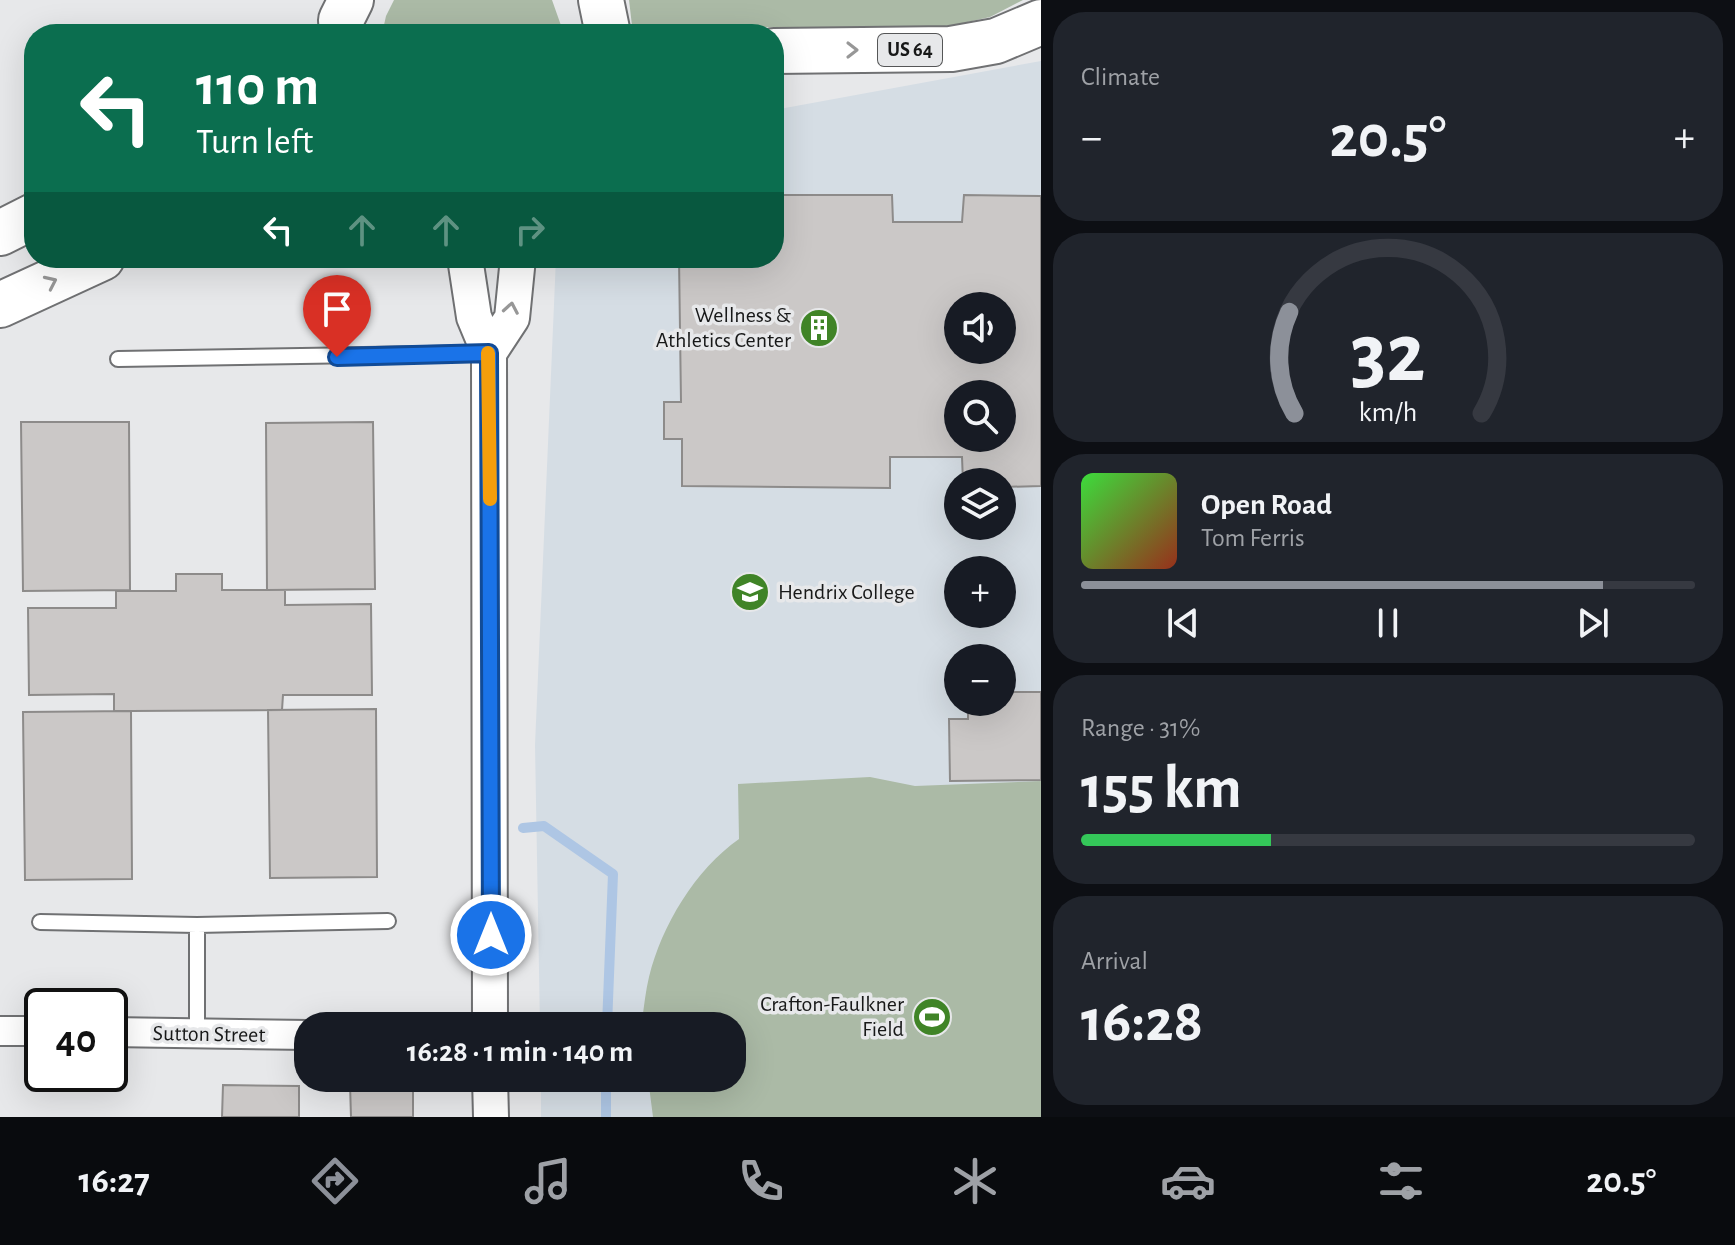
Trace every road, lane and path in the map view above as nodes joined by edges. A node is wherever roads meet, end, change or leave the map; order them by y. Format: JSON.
{"nodes":[{"id":1,"x":601,"y":0,"type":"edge"},
{"id":2,"x":1041,"y":22,"type":"edge"},
{"id":3,"x":606,"y":24,"type":"edge"},
{"id":4,"x":784,"y":51,"type":"edge"},
{"id":5,"x":24,"y":221,"type":"edge"},
{"id":6,"x":0,"y":233,"type":"edge"},
{"id":7,"x":80,"y":268,"type":"edge"},
{"id":8,"x":467,"y":268,"type":"edge"},
{"id":9,"x":517,"y":268,"type":"edge"},
{"id":10,"x":0,"y":305,"type":"edge"},
{"id":11,"x":489,"y":353,"type":"junction"},
{"id":12,"x":118,"y":359,"type":"dead end"},
{"id":13,"x":388,"y":921,"type":"dead end"},
{"id":14,"x":40,"y":922,"type":"dead end"},
{"id":15,"x":197,"y":925,"type":"junction"},
{"id":16,"x":490,"y":1012,"type":"edge"},
{"id":17,"x":0,"y":1031,"type":"edge"},
{"id":18,"x":24,"y":1031,"type":"edge"},
{"id":19,"x":128,"y":1032,"type":"edge"},
{"id":20,"x":197,"y":1034,"type":"junction"},
{"id":21,"x":294,"y":1035,"type":"edge"},
{"id":22,"x":490,"y":1092,"type":"edge"},
{"id":23,"x":491,"y":1117,"type":"edge"}],
"edges":[{"from":1,"to":3,"type":"main road"},
{"from":4,"to":2,"type":"main road","number":"US 64","one_way":true},
{"from":5,"to":6,"type":"main road"},
{"from":10,"to":7,"type":"main road","one_way":true},
{"from":8,"to":11,"type":"street"},
{"from":11,"to":9,"type":"street","one_way":true},
{"from":11,"to":12,"type":"lane"},
{"from":11,"to":16,"type":"street"},
{"from":13,"to":15,"type":"lane"},
{"from":14,"to":15,"type":"lane"},
{"from":15,"to":20,"type":"lane"},
{"from":17,"to":18,"type":"street"},
{"from":19,"to":20,"type":"street","name":"Sutton Street"},
{"from":20,"to":21,"type":"street","name":"Sutton Street"},
{"from":22,"to":23,"type":"street"}]}
